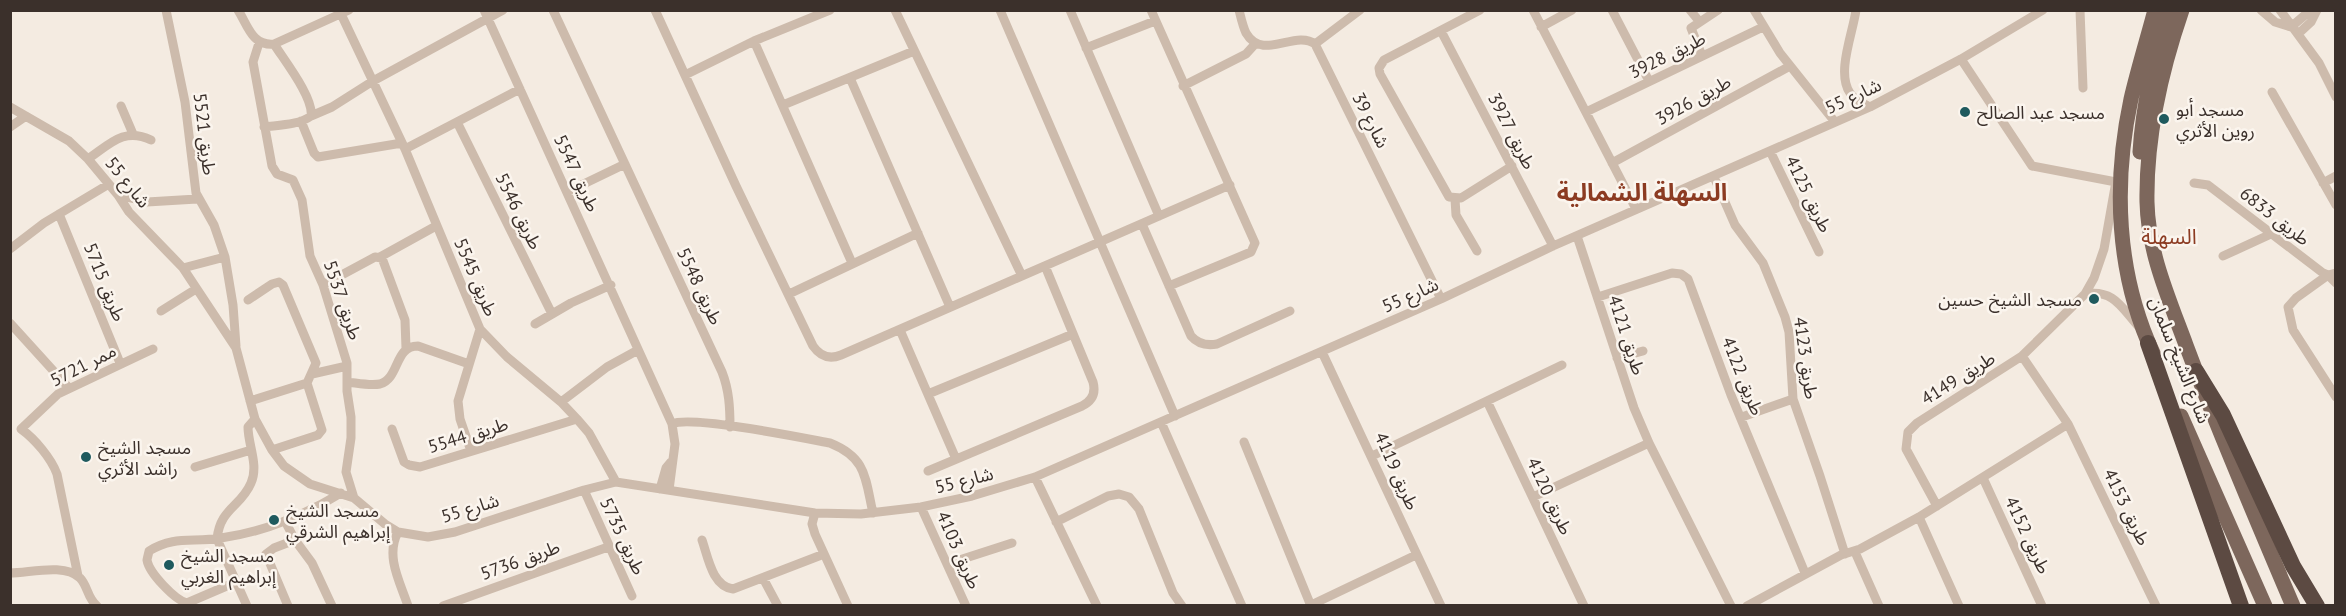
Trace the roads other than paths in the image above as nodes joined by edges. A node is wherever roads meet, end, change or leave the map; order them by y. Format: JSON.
{"nodes":[{"id":1,"x":166,"y":10,"type":"edge"},
{"id":2,"x":238,"y":10,"type":"edge"},
{"id":3,"x":503,"y":10,"type":"edge"},
{"id":4,"x":554,"y":10,"type":"edge"},
{"id":5,"x":655,"y":10,"type":"edge"},
{"id":6,"x":830,"y":10,"type":"edge"},
{"id":7,"x":895,"y":10,"type":"edge"},
{"id":8,"x":1000,"y":10,"type":"edge"},
{"id":9,"x":1070,"y":10,"type":"edge"},
{"id":10,"x":1151,"y":10,"type":"edge"},
{"id":11,"x":1239,"y":10,"type":"edge"},
{"id":12,"x":1360,"y":10,"type":"edge"},
{"id":13,"x":1480,"y":10,"type":"edge"},
{"id":14,"x":1533,"y":10,"type":"edge"},
{"id":15,"x":1572,"y":10,"type":"edge"},
{"id":16,"x":1612,"y":10,"type":"edge"},
{"id":17,"x":1690,"y":10,"type":"edge"},
{"id":18,"x":1718,"y":10,"type":"edge"},
{"id":19,"x":1754,"y":10,"type":"edge"},
{"id":20,"x":1856,"y":10,"type":"edge"},
{"id":21,"x":2043,"y":10,"type":"edge"},
{"id":22,"x":2080,"y":10,"type":"edge"},
{"id":23,"x":2156,"y":10,"type":"edge"},
{"id":24,"x":2170,"y":10,"type":"edge"},
{"id":25,"x":2182,"y":10,"type":"edge"},
{"id":26,"x":2261,"y":10,"type":"edge"},
{"id":27,"x":2280,"y":10,"type":"edge"},
{"id":28,"x":2316,"y":11,"type":"edge"},
{"id":29,"x":345,"y":12,"type":"edge"},
{"id":30,"x":486,"y":14,"type":"edge"},
{"id":31,"x":1155,"y":21,"type":"junction"},
{"id":32,"x":1699,"y":21,"type":"junction"},
{"id":33,"x":1541,"y":27,"type":"junction"},
{"id":34,"x":1762,"y":27,"type":"junction"},
{"id":35,"x":1441,"y":30,"type":"junction"},
{"id":36,"x":2294,"y":31,"type":"junction"},
{"id":37,"x":754,"y":42,"type":"junction"},
{"id":38,"x":259,"y":43,"type":"junction"},
{"id":39,"x":1256,"y":43,"type":"junction"},
{"id":40,"x":274,"y":44,"type":"junction"},
{"id":41,"x":1315,"y":44,"type":"junction"},
{"id":42,"x":1086,"y":48,"type":"junction"},
{"id":43,"x":914,"y":51,"type":"junction"},
{"id":44,"x":1702,"y":56,"type":"junction"},
{"id":45,"x":1961,"y":59,"type":"junction"},
{"id":46,"x":1790,"y":66,"type":"junction"},
{"id":47,"x":685,"y":75,"type":"junction"},
{"id":48,"x":850,"y":78,"type":"junction"},
{"id":49,"x":373,"y":81,"type":"junction"},
{"id":50,"x":1649,"y":81,"type":"junction"},
{"id":51,"x":1184,"y":86,"type":"junction"},
{"id":52,"x":2083,"y":88,"type":"dead end"},
{"id":53,"x":520,"y":89,"type":"junction"},
{"id":54,"x":2272,"y":92,"type":"dead end"},
{"id":55,"x":2336,"y":97,"type":"edge"},
{"id":56,"x":783,"y":105,"type":"junction"},
{"id":57,"x":121,"y":106,"type":"dead end"},
{"id":58,"x":10,"y":107,"type":"edge"},
{"id":59,"x":1870,"y":107,"type":"junction"},
{"id":60,"x":1586,"y":112,"type":"junction"},
{"id":61,"x":26,"y":116,"type":"junction"},
{"id":62,"x":311,"y":116,"type":"junction"},
{"id":63,"x":301,"y":121,"type":"junction"},
{"id":64,"x":457,"y":122,"type":"junction"},
{"id":65,"x":1835,"y":122,"type":"junction"},
{"id":66,"x":10,"y":127,"type":"edge"},
{"id":67,"x":264,"y":127,"type":"junction"},
{"id":68,"x":133,"y":134,"type":"junction"},
{"id":69,"x":151,"y":140,"type":"dead end"},
{"id":70,"x":403,"y":146,"type":"junction"},
{"id":71,"x":1770,"y":151,"type":"junction"},
{"id":72,"x":88,"y":159,"type":"junction"},
{"id":73,"x":2122,"y":159,"type":"junction"},
{"id":74,"x":1612,"y":163,"type":"junction"},
{"id":75,"x":625,"y":164,"type":"junction"},
{"id":76,"x":1512,"y":166,"type":"junction"},
{"id":77,"x":2336,"y":176,"type":"edge"},
{"id":78,"x":1714,"y":177,"type":"junction"},
{"id":79,"x":2115,"y":182,"type":"junction"},
{"id":80,"x":2194,"y":183,"type":"dead end"},
{"id":81,"x":2323,"y":183,"type":"junction"},
{"id":82,"x":109,"y":184,"type":"junction"},
{"id":83,"x":1230,"y":185,"type":"junction"},
{"id":84,"x":2147,"y":187,"type":"junction"},
{"id":85,"x":567,"y":192,"type":"junction"},
{"id":86,"x":118,"y":195,"type":"junction"},
{"id":87,"x":197,"y":199,"type":"junction"},
{"id":88,"x":1455,"y":199,"type":"junction"},
{"id":89,"x":147,"y":202,"type":"junction"},
{"id":90,"x":2336,"y":205,"type":"edge"},
{"id":91,"x":1636,"y":209,"type":"junction"},
{"id":92,"x":129,"y":212,"type":"junction"},
{"id":93,"x":59,"y":214,"type":"junction"},
{"id":94,"x":1159,"y":216,"type":"junction"},
{"id":95,"x":1142,"y":224,"type":"junction"},
{"id":96,"x":436,"y":226,"type":"junction"},
{"id":97,"x":918,"y":233,"type":"junction"},
{"id":98,"x":2271,"y":234,"type":"junction"},
{"id":99,"x":1577,"y":236,"type":"junction"},
{"id":100,"x":1100,"y":242,"type":"junction"},
{"id":101,"x":1553,"y":246,"type":"junction"},
{"id":102,"x":10,"y":249,"type":"edge"},
{"id":103,"x":1477,"y":251,"type":"dead end"},
{"id":104,"x":1819,"y":252,"type":"dead end"},
{"id":105,"x":380,"y":256,"type":"junction"},
{"id":106,"x":2223,"y":256,"type":"dead end"},
{"id":107,"x":225,"y":257,"type":"junction"},
{"id":108,"x":852,"y":263,"type":"junction"},
{"id":109,"x":1045,"y":266,"type":"junction"},
{"id":110,"x":183,"y":268,"type":"junction"},
{"id":111,"x":2332,"y":274,"type":"edge"},
{"id":112,"x":1022,"y":276,"type":"junction"},
{"id":113,"x":2336,"y":283,"type":"edge"},
{"id":114,"x":323,"y":285,"type":"junction"},
{"id":115,"x":610,"y":285,"type":"junction"},
{"id":116,"x":1169,"y":286,"type":"junction"},
{"id":117,"x":196,"y":289,"type":"junction"},
{"id":118,"x":789,"y":294,"type":"junction"},
{"id":119,"x":2085,"y":294,"type":"junction"},
{"id":120,"x":1598,"y":297,"type":"junction"},
{"id":121,"x":1441,"y":299,"type":"junction"},
{"id":122,"x":248,"y":300,"type":"dead end"},
{"id":123,"x":950,"y":307,"type":"junction"},
{"id":124,"x":160,"y":311,"type":"dead end"},
{"id":125,"x":1290,"y":311,"type":"dead end"},
{"id":126,"x":552,"y":314,"type":"junction"},
{"id":127,"x":10,"y":323,"type":"edge"},
{"id":128,"x":536,"y":324,"type":"dead end"},
{"id":129,"x":480,"y":329,"type":"junction"},
{"id":130,"x":900,"y":330,"type":"junction"},
{"id":131,"x":1073,"y":334,"type":"junction"},
{"id":132,"x":2146,"y":338,"type":"junction"},
{"id":133,"x":236,"y":348,"type":"junction"},
{"id":134,"x":406,"y":348,"type":"junction"},
{"id":135,"x":153,"y":349,"type":"dead end"},
{"id":136,"x":638,"y":350,"type":"junction"},
{"id":137,"x":1643,"y":351,"type":"dead end"},
{"id":138,"x":1322,"y":352,"type":"junction"},
{"id":139,"x":2022,"y":356,"type":"junction"},
{"id":140,"x":1617,"y":358,"type":"junction"},
{"id":141,"x":120,"y":363,"type":"junction"},
{"id":142,"x":469,"y":364,"type":"junction"},
{"id":143,"x":1562,"y":365,"type":"dead end"},
{"id":144,"x":347,"y":366,"type":"junction"},
{"id":145,"x":2196,"y":371,"type":"junction"},
{"id":146,"x":310,"y":379,"type":"junction"},
{"id":147,"x":346,"y":382,"type":"junction"},
{"id":148,"x":69,"y":388,"type":"junction"},
{"id":149,"x":928,"y":394,"type":"junction"},
{"id":150,"x":2336,"y":397,"type":"edge"},
{"id":151,"x":1793,"y":399,"type":"junction"},
{"id":152,"x":250,"y":401,"type":"junction"},
{"id":153,"x":1487,"y":401,"type":"junction"},
{"id":154,"x":561,"y":402,"type":"junction"},
{"id":155,"x":1175,"y":416,"type":"junction"},
{"id":156,"x":1742,"y":417,"type":"junction"},
{"id":157,"x":255,"y":419,"type":"junction"},
{"id":158,"x":577,"y":419,"type":"junction"},
{"id":159,"x":1161,"y":422,"type":"junction"},
{"id":160,"x":672,"y":424,"type":"junction"},
{"id":161,"x":2068,"y":424,"type":"junction"},
{"id":162,"x":730,"y":427,"type":"junction"},
{"id":163,"x":10,"y":428,"type":"edge"},
{"id":164,"x":21,"y":429,"type":"junction"},
{"id":165,"x":392,"y":429,"type":"dead end"},
{"id":166,"x":1244,"y":442,"type":"dead end"},
{"id":167,"x":1649,"y":443,"type":"junction"},
{"id":168,"x":251,"y":450,"type":"junction"},
{"id":169,"x":272,"y":450,"type":"junction"},
{"id":170,"x":471,"y":451,"type":"junction"},
{"id":171,"x":1372,"y":456,"type":"junction"},
{"id":172,"x":956,"y":459,"type":"junction"},
{"id":173,"x":195,"y":467,"type":"dead end"},
{"id":174,"x":928,"y":471,"type":"dead end"},
{"id":175,"x":1035,"y":477,"type":"junction"},
{"id":176,"x":1983,"y":478,"type":"junction"},
{"id":177,"x":616,"y":482,"type":"junction"},
{"id":178,"x":665,"y":489,"type":"junction"},
{"id":179,"x":584,"y":490,"type":"junction"},
{"id":180,"x":341,"y":493,"type":"junction"},
{"id":181,"x":1533,"y":497,"type":"junction"},
{"id":182,"x":354,"y":498,"type":"junction"},
{"id":183,"x":1937,"y":506,"type":"junction"},
{"id":184,"x":921,"y":507,"type":"junction"},
{"id":185,"x":815,"y":513,"type":"junction"},
{"id":186,"x":873,"y":513,"type":"junction"},
{"id":187,"x":1919,"y":517,"type":"junction"},
{"id":188,"x":1056,"y":522,"type":"junction"},
{"id":189,"x":286,"y":523,"type":"junction"},
{"id":190,"x":398,"y":532,"type":"junction"},
{"id":191,"x":218,"y":539,"type":"junction"},
{"id":192,"x":295,"y":540,"type":"junction"},
{"id":193,"x":702,"y":540,"type":"dead end"},
{"id":194,"x":1012,"y":543,"type":"dead end"},
{"id":195,"x":608,"y":546,"type":"junction"},
{"id":196,"x":1855,"y":552,"type":"junction"},
{"id":197,"x":1845,"y":554,"type":"junction"},
{"id":198,"x":824,"y":555,"type":"junction"},
{"id":199,"x":1416,"y":555,"type":"junction"},
{"id":200,"x":947,"y":564,"type":"junction"},
{"id":201,"x":10,"y":573,"type":"edge"},
{"id":202,"x":1805,"y":573,"type":"junction"},
{"id":203,"x":78,"y":576,"type":"junction"},
{"id":204,"x":763,"y":578,"type":"junction"},
{"id":205,"x":236,"y":582,"type":"junction"},
{"id":206,"x":632,"y":596,"type":"dead end"},
{"id":207,"x":1762,"y":602,"type":"edge"},
{"id":208,"x":1310,"y":605,"type":"edge"},
{"id":209,"x":97,"y":606,"type":"edge"},
{"id":210,"x":247,"y":606,"type":"edge"},
{"id":211,"x":288,"y":606,"type":"edge"},
{"id":212,"x":332,"y":606,"type":"edge"},
{"id":213,"x":408,"y":606,"type":"edge"},
{"id":214,"x":444,"y":606,"type":"edge"},
{"id":215,"x":778,"y":606,"type":"edge"},
{"id":216,"x":848,"y":606,"type":"edge"},
{"id":217,"x":966,"y":606,"type":"edge"},
{"id":218,"x":1096,"y":606,"type":"edge"},
{"id":219,"x":1182,"y":606,"type":"edge"},
{"id":220,"x":1242,"y":606,"type":"edge"},
{"id":221,"x":1441,"y":606,"type":"edge"},
{"id":222,"x":1584,"y":606,"type":"edge"},
{"id":223,"x":1731,"y":606,"type":"edge"},
{"id":224,"x":1747,"y":606,"type":"edge"},
{"id":225,"x":1879,"y":606,"type":"edge"},
{"id":226,"x":1959,"y":606,"type":"edge"},
{"id":227,"x":2042,"y":606,"type":"edge"},
{"id":228,"x":2156,"y":606,"type":"edge"},
{"id":229,"x":2241,"y":606,"type":"edge"},
{"id":230,"x":2265,"y":606,"type":"edge"},
{"id":231,"x":2293,"y":606,"type":"edge"},
{"id":232,"x":2317,"y":606,"type":"edge"}],
"edges":[{"from":1,"to":87,"type":"street","name":"طريق 5521"},
{"from":2,"to":38,"type":"street"},
{"from":3,"to":30,"type":"street"},
{"from":4,"to":75,"type":"street","name":"طريق 5548"},
{"from":5,"to":47,"type":"street"},
{"from":6,"to":37,"type":"street"},
{"from":7,"to":43,"type":"street"},
{"from":8,"to":100,"type":"street"},
{"from":9,"to":42,"type":"street"},
{"from":10,"to":31,"type":"street"},
{"from":11,"to":39,"type":"street"},
{"from":12,"to":41,"type":"street"},
{"from":13,"to":35,"type":"street"},
{"from":14,"to":33,"type":"street"},
{"from":15,"to":33,"type":"street"},
{"from":16,"to":50,"type":"street"},
{"from":17,"to":32,"type":"street"},
{"from":18,"to":32,"type":"street"},
{"from":19,"to":34,"type":"street"},
{"from":20,"to":59,"type":"street"},
{"from":21,"to":45,"type":"street","name":"شارع 55"},
{"from":22,"to":52,"type":"street"},
{"from":23,"to":73,"type":"main road","name":"شارع الشيخ سلمان"},
{"from":24,"to":84,"type":"main road"},
{"from":25,"to":84,"type":"main road","name":"شارع الشيخ سلمان"},
{"from":26,"to":36,"type":"street"},
{"from":27,"to":36,"type":"street"},
{"from":28,"to":36,"type":"street"},
{"from":29,"to":40,"type":"street"},
{"from":29,"to":49,"type":"street","name":"طريق 5545"},
{"from":30,"to":49,"type":"street"},
{"from":30,"to":53,"type":"street","name":"طريق 5547"},
{"from":31,"to":42,"type":"street"},
{"from":31,"to":51,"type":"street"},
{"from":32,"to":44,"type":"street"},
{"from":33,"to":60,"type":"street"},
{"from":34,"to":44,"type":"street","name":"طريق 3928"},
{"from":34,"to":46,"type":"street"},
{"from":35,"to":76,"type":"street","name":"طريق 3927"},
{"from":35,"to":88,"type":"street"},
{"from":36,"to":55,"type":"street"},
{"from":37,"to":47,"type":"street"},
{"from":37,"to":56,"type":"street"},
{"from":38,"to":40,"type":"street"},
{"from":38,"to":67,"type":"street","name":"طريق 5537"},
{"from":39,"to":41,"type":"street"},
{"from":39,"to":51,"type":"street"},
{"from":40,"to":62,"type":"street"},
{"from":41,"to":121,"type":"street","name":"شارع 39"},
{"from":42,"to":94,"type":"street"},
{"from":43,"to":48,"type":"street"},
{"from":43,"to":112,"type":"street"},
{"from":44,"to":50,"type":"street","name":"طريق 3928"},
{"from":45,"to":59,"type":"street","name":"شارع 55"},
{"from":45,"to":79,"type":"street"},
{"from":46,"to":65,"type":"street"},
{"from":46,"to":74,"type":"street","name":"طريق 3926"},
{"from":47,"to":118,"type":"street"},
{"from":48,"to":56,"type":"street"},
{"from":48,"to":97,"type":"street"},
{"from":49,"to":62,"type":"street"},
{"from":49,"to":70,"type":"street","name":"طريق 5545"},
{"from":50,"to":60,"type":"street","name":"طريق 3928"},
{"from":51,"to":83,"type":"street"},
{"from":53,"to":64,"type":"street"},
{"from":53,"to":85,"type":"street","name":"طريق 5547"},
{"from":54,"to":81,"type":"street"},
{"from":56,"to":108,"type":"street"},
{"from":57,"to":68,"type":"street"},
{"from":58,"to":61,"type":"street","name":"شارع 55"},
{"from":59,"to":65,"type":"street","name":"شارع 55"},
{"from":60,"to":74,"type":"street"},
{"from":61,"to":66,"type":"street"},
{"from":61,"to":72,"type":"street","name":"شارع 55"},
{"from":62,"to":63,"type":"street"},
{"from":63,"to":67,"type":"street"},
{"from":63,"to":70,"type":"street"},
{"from":64,"to":70,"type":"street"},
{"from":64,"to":126,"type":"street","name":"طريق 5546"},
{"from":65,"to":71,"type":"street","name":"شارع 55"},
{"from":67,"to":114,"type":"street","name":"طريق 5537"},
{"from":68,"to":69,"type":"street"},
{"from":68,"to":72,"type":"street"},
{"from":70,"to":96,"type":"street","name":"طريق 5545"},
{"from":71,"to":78,"type":"street","name":"شارع 55"},
{"from":71,"to":104,"type":"street","name":"طريق 4125"},
{"from":72,"to":82,"type":"street","name":"شارع 55"},
{"from":73,"to":79,"type":"street","name":"طريق 4149"},
{"from":73,"to":132,"type":"main road","name":"شارع الشيخ سلمان"},
{"from":74,"to":91,"type":"street"},
{"from":75,"to":85,"type":"street"},
{"from":75,"to":162,"type":"street","name":"طريق 5548"},
{"from":76,"to":88,"type":"street"},
{"from":76,"to":101,"type":"street","name":"طريق 3927"},
{"from":77,"to":81,"type":"street"},
{"from":78,"to":91,"type":"street","name":"شارع 55"},
{"from":78,"to":151,"type":"street","name":"طريق 4123"},
{"from":79,"to":119,"type":"street","name":"طريق 4149"},
{"from":80,"to":98,"type":"street","name":"طريق 6833"},
{"from":81,"to":90,"type":"street"},
{"from":82,"to":86,"type":"street","name":"شارع 55"},
{"from":82,"to":93,"type":"street"},
{"from":83,"to":94,"type":"street"},
{"from":83,"to":116,"type":"street"},
{"from":84,"to":145,"type":"main road","name":"شارع الشيخ سلمان"},
{"from":85,"to":115,"type":"street","name":"طريق 5547"},
{"from":86,"to":89,"type":"street"},
{"from":86,"to":92,"type":"street","name":"شارع 55"},
{"from":87,"to":89,"type":"street"},
{"from":87,"to":107,"type":"street","name":"طريق 5521"},
{"from":88,"to":103,"type":"street"},
{"from":89,"to":92,"type":"street"},
{"from":91,"to":99,"type":"street","name":"شارع 55"},
{"from":92,"to":110,"type":"street","name":"شارع 55"},
{"from":93,"to":102,"type":"street"},
{"from":93,"to":141,"type":"street","name":"طريق 5715"},
{"from":94,"to":95,"type":"street"},
{"from":95,"to":100,"type":"street"},
{"from":95,"to":116,"type":"street"},
{"from":96,"to":105,"type":"street"},
{"from":96,"to":129,"type":"street","name":"طريق 5545"},
{"from":97,"to":108,"type":"street"},
{"from":97,"to":123,"type":"street"},
{"from":98,"to":106,"type":"street"},
{"from":98,"to":111,"type":"street","name":"طريق 6833"},
{"from":99,"to":101,"type":"street","name":"شارع 55"},
{"from":99,"to":120,"type":"street","name":"طريق 4121"},
{"from":100,"to":109,"type":"street"},
{"from":100,"to":155,"type":"street"},
{"from":101,"to":121,"type":"street","name":"شارع 55"},
{"from":105,"to":114,"type":"street"},
{"from":105,"to":134,"type":"street"},
{"from":107,"to":110,"type":"street"},
{"from":107,"to":133,"type":"street","name":"طريق 5521"},
{"from":108,"to":118,"type":"street"},
{"from":109,"to":112,"type":"street"},
{"from":109,"to":131,"type":"street"},
{"from":110,"to":117,"type":"street","name":"شارع 55"},
{"from":111,"to":113,"type":"street","name":"طريق 6833"},
{"from":111,"to":150,"type":"street"},
{"from":112,"to":123,"type":"street"},
{"from":114,"to":144,"type":"street","name":"طريق 5537"},
{"from":115,"to":126,"type":"street"},
{"from":115,"to":136,"type":"street","name":"طريق 5547"},
{"from":116,"to":125,"type":"street"},
{"from":117,"to":124,"type":"street"},
{"from":117,"to":133,"type":"street","name":"شارع 55"},
{"from":118,"to":130,"type":"street"},
{"from":119,"to":132,"type":"street"},
{"from":119,"to":139,"type":"street","name":"طريق 4149"},
{"from":120,"to":140,"type":"street","name":"طريق 4121"},
{"from":120,"to":156,"type":"street","name":"طريق 4122"},
{"from":121,"to":138,"type":"street","name":"شارع 55"},
{"from":122,"to":146,"type":"street"},
{"from":123,"to":130,"type":"street"},
{"from":126,"to":128,"type":"street"},
{"from":127,"to":148,"type":"street"},
{"from":129,"to":142,"type":"street"},
{"from":129,"to":154,"type":"street","name":"طريق 5545"},
{"from":130,"to":149,"type":"street"},
{"from":131,"to":149,"type":"street"},
{"from":131,"to":172,"type":"street"},
{"from":132,"to":229,"type":"highway"},
{"from":132,"to":230,"type":"main road","name":"شارع الشيخ سلمان"},
{"from":133,"to":152,"type":"street","name":"شارع 55"},
{"from":134,"to":142,"type":"street"},
{"from":134,"to":147,"type":"street"},
{"from":135,"to":141,"type":"street","name":"ممر 5721"},
{"from":136,"to":154,"type":"street"},
{"from":136,"to":160,"type":"street","name":"طريق 5547"},
{"from":137,"to":140,"type":"street"},
{"from":138,"to":155,"type":"street","name":"شارع 55"},
{"from":138,"to":171,"type":"street","name":"طريق 4119"},
{"from":139,"to":161,"type":"street","name":"طريق 4153"},
{"from":139,"to":183,"type":"street","name":"طريق 4149"},
{"from":140,"to":167,"type":"street","name":"طريق 4121"},
{"from":141,"to":148,"type":"street","name":"ممر 5721"},
{"from":142,"to":170,"type":"street"},
{"from":143,"to":153,"type":"street"},
{"from":144,"to":146,"type":"street"},
{"from":144,"to":147,"type":"street","name":"طريق 5537"},
{"from":145,"to":231,"type":"main road","name":"شارع الشيخ سلمان"},
{"from":145,"to":232,"type":"highway"},
{"from":146,"to":152,"type":"street"},
{"from":146,"to":169,"type":"street"},
{"from":147,"to":182,"type":"street","name":"طريق 5537"},
{"from":148,"to":164,"type":"street","name":"ممر 5721"},
{"from":149,"to":172,"type":"street"},
{"from":151,"to":156,"type":"street"},
{"from":151,"to":197,"type":"street","name":"طريق 4123"},
{"from":152,"to":157,"type":"street","name":"شارع 55"},
{"from":153,"to":171,"type":"street"},
{"from":153,"to":181,"type":"street","name":"طريق 4120"},
{"from":154,"to":158,"type":"street","name":"طريق 5545"},
{"from":155,"to":159,"type":"street","name":"شارع 55"},
{"from":156,"to":202,"type":"street","name":"طريق 4122"},
{"from":157,"to":168,"type":"street"},
{"from":157,"to":169,"type":"street","name":"شارع 55"},
{"from":158,"to":170,"type":"street","name":"طريق 5544"},
{"from":158,"to":177,"type":"street","name":"طريق 5545"},
{"from":159,"to":175,"type":"street","name":"شارع 55"},
{"from":159,"to":220,"type":"street"},
{"from":160,"to":162,"type":"street"},
{"from":160,"to":178,"type":"street","name":"طريق 5547"},
{"from":161,"to":176,"type":"street"},
{"from":161,"to":228,"type":"street","name":"طريق 4153"},
{"from":162,"to":186,"type":"street"},
{"from":163,"to":164,"type":"street"},
{"from":164,"to":203,"type":"street"},
{"from":165,"to":170,"type":"street","name":"طريق 5544"},
{"from":166,"to":208,"type":"street"},
{"from":167,"to":181,"type":"street"},
{"from":167,"to":223,"type":"street","name":"طريق 4121"},
{"from":168,"to":173,"type":"street"},
{"from":168,"to":191,"type":"street"},
{"from":169,"to":180,"type":"street","name":"شارع 55"},
{"from":171,"to":199,"type":"street","name":"طريق 4119"},
{"from":172,"to":174,"type":"street"},
{"from":175,"to":184,"type":"street","name":"شارع 55"},
{"from":175,"to":188,"type":"street"},
{"from":176,"to":183,"type":"street"},
{"from":176,"to":227,"type":"street","name":"طريق 4152"},
{"from":177,"to":178,"type":"street","name":"شارع 55"},
{"from":177,"to":179,"type":"street","name":"شارع 55"},
{"from":178,"to":185,"type":"street","name":"شارع 55"},
{"from":179,"to":190,"type":"street","name":"شارع 55"},
{"from":179,"to":195,"type":"street","name":"طريق 5735"},
{"from":180,"to":182,"type":"street","name":"شارع 55"},
{"from":180,"to":189,"type":"street"},
{"from":181,"to":222,"type":"street","name":"طريق 4120"},
{"from":182,"to":190,"type":"street","name":"شارع 55"},
{"from":183,"to":187,"type":"street"},
{"from":184,"to":186,"type":"street","name":"شارع 55"},
{"from":184,"to":200,"type":"street","name":"طريق 4103"},
{"from":185,"to":186,"type":"street","name":"شارع 55"},
{"from":185,"to":198,"type":"street"},
{"from":187,"to":196,"type":"street"},
{"from":187,"to":226,"type":"street"},
{"from":188,"to":218,"type":"street"},
{"from":188,"to":219,"type":"street"},
{"from":189,"to":191,"type":"street"},
{"from":189,"to":192,"type":"street"},
{"from":190,"to":213,"type":"street"},
{"from":191,"to":205,"type":"street"},
{"from":191,"to":205,"type":"street"},
{"from":192,"to":211,"type":"street"},
{"from":192,"to":212,"type":"street"},
{"from":193,"to":204,"type":"street"},
{"from":194,"to":200,"type":"street"},
{"from":195,"to":206,"type":"street","name":"طريق 5735"},
{"from":195,"to":214,"type":"street","name":"طريق 5736"},
{"from":196,"to":197,"type":"street"},
{"from":196,"to":225,"type":"street"},
{"from":197,"to":202,"type":"street"},
{"from":198,"to":204,"type":"street"},
{"from":198,"to":216,"type":"street"},
{"from":199,"to":208,"type":"street"},
{"from":199,"to":221,"type":"street","name":"طريق 4119"},
{"from":200,"to":217,"type":"street","name":"طريق 4103"},
{"from":201,"to":203,"type":"street"},
{"from":202,"to":207,"type":"street"},
{"from":203,"to":209,"type":"street"},
{"from":204,"to":215,"type":"street"},
{"from":205,"to":210,"type":"street"},
{"from":207,"to":224,"type":"street"}]}
